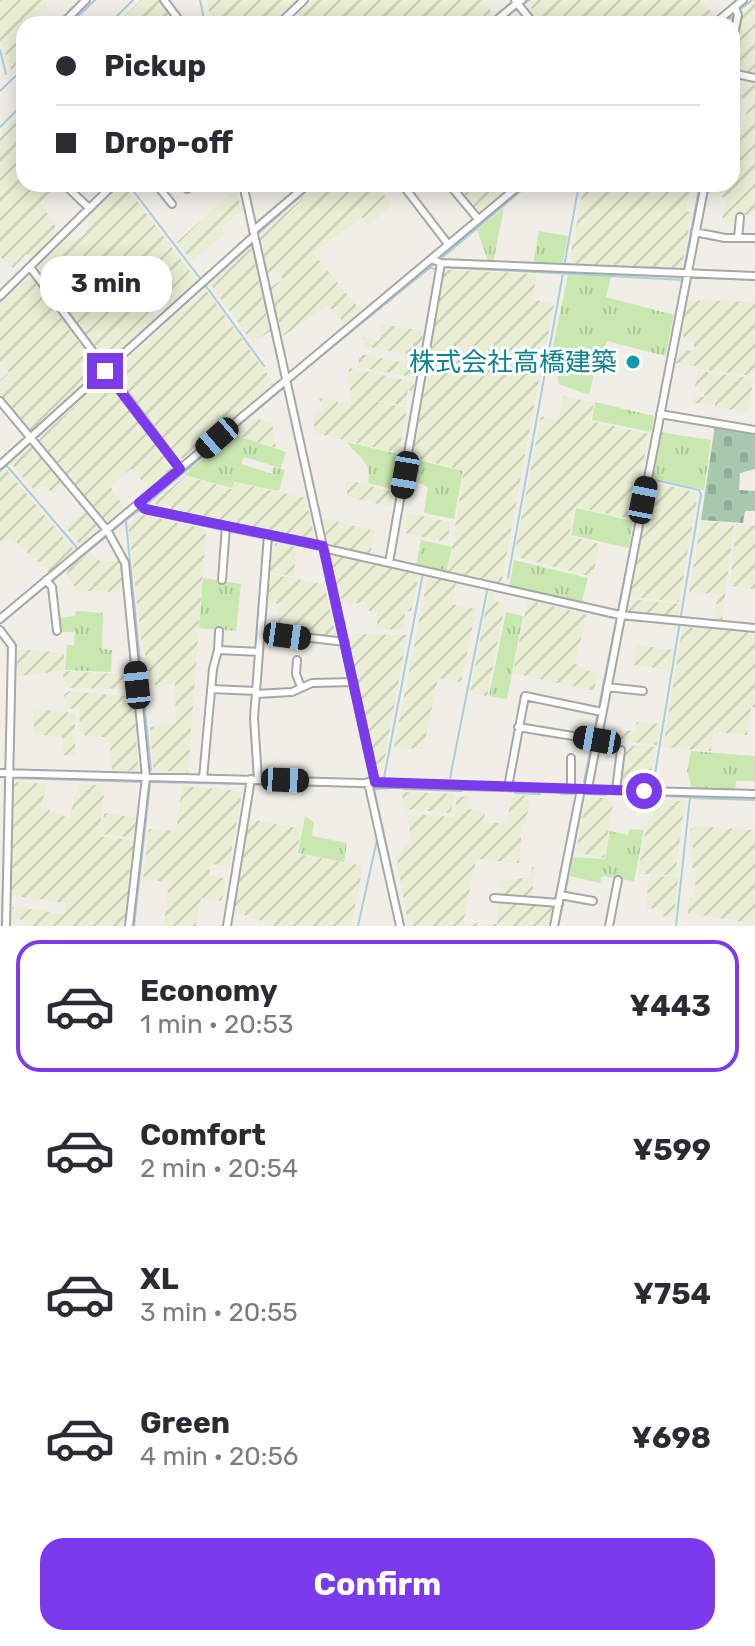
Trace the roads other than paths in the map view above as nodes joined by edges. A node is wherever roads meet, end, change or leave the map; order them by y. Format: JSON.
{"nodes":[{"id":1,"x":86,"y":0,"type":"edge"},
{"id":2,"x":304,"y":0,"type":"edge"},
{"id":3,"x":743,"y":0,"type":"edge"},
{"id":4,"x":518,"y":1,"type":"edge"},
{"id":5,"x":735,"y":7,"type":"junction"},
{"id":6,"x":70,"y":16,"type":"edge"},
{"id":7,"x":287,"y":16,"type":"edge"},
{"id":8,"x":501,"y":16,"type":"edge"},
{"id":9,"x":724,"y":16,"type":"edge"},
{"id":10,"x":738,"y":16,"type":"edge"},
{"id":11,"x":72,"y":192,"type":"edge"},
{"id":12,"x":106,"y":192,"type":"edge"},
{"id":13,"x":162,"y":192,"type":"edge"},
{"id":14,"x":245,"y":192,"type":"edge"},
{"id":15,"x":299,"y":192,"type":"edge"},
{"id":16,"x":408,"y":192,"type":"edge"},
{"id":17,"x":456,"y":192,"type":"edge"},
{"id":18,"x":511,"y":192,"type":"edge"},
{"id":19,"x":703,"y":192,"type":"edge"},
{"id":20,"x":172,"y":204,"type":"dead end"},
{"id":21,"x":89,"y":208,"type":"junction"},
{"id":22,"x":740,"y":217,"type":"dead end"},
{"id":23,"x":478,"y":219,"type":"junction"},
{"id":24,"x":695,"y":232,"type":"junction"},
{"id":25,"x":254,"y":234,"type":"junction"},
{"id":26,"x":738,"y":238,"type":"junction"},
{"id":27,"x":755,"y":238,"type":"edge"},
{"id":28,"x":448,"y":244,"type":"junction"},
{"id":29,"x":431,"y":259,"type":"junction"},
{"id":30,"x":441,"y":266,"type":"junction"},
{"id":31,"x":32,"y":269,"type":"junction"},
{"id":32,"x":687,"y":274,"type":"junction"},
{"id":33,"x":755,"y":276,"type":"edge"},
{"id":34,"x":0,"y":296,"type":"edge"},
{"id":35,"x":107,"y":371,"type":"junction"},
{"id":36,"x":286,"y":378,"type":"junction"},
{"id":37,"x":0,"y":401,"type":"edge"},
{"id":38,"x":660,"y":414,"type":"junction"},
{"id":39,"x":755,"y":430,"type":"edge"},
{"id":40,"x":31,"y":441,"type":"junction"},
{"id":41,"x":0,"y":465,"type":"edge"},
{"id":42,"x":180,"y":469,"type":"junction"},
{"id":43,"x":139,"y":503,"type":"junction"},
{"id":44,"x":226,"y":526,"type":"junction"},
{"id":45,"x":107,"y":530,"type":"junction"},
{"id":46,"x":267,"y":538,"type":"junction"},
{"id":47,"x":323,"y":547,"type":"junction"},
{"id":48,"x":386,"y":562,"type":"junction"},
{"id":49,"x":46,"y":580,"type":"junction"},
{"id":50,"x":222,"y":580,"type":"dead end"},
{"id":51,"x":618,"y":615,"type":"junction"},
{"id":52,"x":0,"y":619,"type":"edge"},
{"id":53,"x":755,"y":628,"type":"edge"},
{"id":54,"x":0,"y":630,"type":"edge"},
{"id":55,"x":57,"y":631,"type":"dead end"},
{"id":56,"x":219,"y":631,"type":"dead end"},
{"id":57,"x":261,"y":632,"type":"junction"},
{"id":58,"x":342,"y":642,"type":"junction"},
{"id":59,"x":218,"y":650,"type":"junction"},
{"id":60,"x":257,"y":652,"type":"junction"},
{"id":61,"x":297,"y":660,"type":"dead end"},
{"id":62,"x":350,"y":682,"type":"junction"},
{"id":63,"x":301,"y":687,"type":"junction"},
{"id":64,"x":607,"y":687,"type":"junction"},
{"id":65,"x":211,"y":689,"type":"junction"},
{"id":66,"x":643,"y":691,"type":"dead end"},
{"id":67,"x":255,"y":692,"type":"junction"},
{"id":68,"x":602,"y":712,"type":"junction"},
{"id":69,"x":518,"y":727,"type":"junction"},
{"id":70,"x":597,"y":740,"type":"junction"},
{"id":71,"x":621,"y":750,"type":"dead end"},
{"id":72,"x":571,"y":758,"type":"dead end"},
{"id":73,"x":0,"y":773,"type":"edge"},
{"id":74,"x":9,"y":777,"type":"junction"},
{"id":75,"x":146,"y":777,"type":"junction"},
{"id":76,"x":203,"y":778,"type":"junction"},
{"id":77,"x":252,"y":782,"type":"junction"},
{"id":78,"x":371,"y":782,"type":"junction"},
{"id":79,"x":508,"y":787,"type":"junction"},
{"id":80,"x":571,"y":789,"type":"junction"},
{"id":81,"x":616,"y":790,"type":"junction"},
{"id":82,"x":582,"y":791,"type":"junction"},
{"id":83,"x":755,"y":794,"type":"edge"},
{"id":84,"x":618,"y":880,"type":"dead end"},
{"id":85,"x":494,"y":898,"type":"dead end"},
{"id":86,"x":559,"y":899,"type":"junction"},
{"id":87,"x":593,"y":901,"type":"dead end"},
{"id":88,"x":6,"y":926,"type":"edge"},
{"id":89,"x":129,"y":926,"type":"edge"},
{"id":90,"x":227,"y":926,"type":"edge"},
{"id":91,"x":400,"y":926,"type":"edge"},
{"id":92,"x":554,"y":926,"type":"edge"},
{"id":93,"x":609,"y":926,"type":"edge"}],
"edges":[{"from":1,"to":6,"type":"street"},
{"from":2,"to":7,"type":"street"},
{"from":3,"to":5,"type":"street"},
{"from":4,"to":8,"type":"street"},
{"from":5,"to":9,"type":"street"},
{"from":5,"to":10,"type":"street"},
{"from":11,"to":21,"type":"street"},
{"from":12,"to":21,"type":"street"},
{"from":13,"to":20,"type":"street"},
{"from":14,"to":25,"type":"street"},
{"from":15,"to":25,"type":"street"},
{"from":16,"to":28,"type":"street"},
{"from":17,"to":23,"type":"street"},
{"from":18,"to":23,"type":"street"},
{"from":19,"to":24,"type":"street"},
{"from":21,"to":31,"type":"street"},
{"from":22,"to":26,"type":"street"},
{"from":23,"to":28,"type":"street"},
{"from":24,"to":26,"type":"street"},
{"from":24,"to":32,"type":"street"},
{"from":25,"to":35,"type":"street"},
{"from":25,"to":36,"type":"street"},
{"from":26,"to":27,"type":"street"},
{"from":28,"to":29,"type":"street"},
{"from":29,"to":30,"type":"street"},
{"from":29,"to":36,"type":"street"},
{"from":30,"to":32,"type":"street"},
{"from":30,"to":48,"type":"street"},
{"from":31,"to":34,"type":"street"},
{"from":31,"to":35,"type":"street"},
{"from":32,"to":33,"type":"street"},
{"from":32,"to":38,"type":"street"},
{"from":35,"to":40,"type":"street"},
{"from":35,"to":42,"type":"street"},
{"from":36,"to":42,"type":"street"},
{"from":36,"to":47,"type":"street"},
{"from":37,"to":40,"type":"street"},
{"from":38,"to":39,"type":"street"},
{"from":38,"to":51,"type":"street"},
{"from":40,"to":41,"type":"street"},
{"from":40,"to":45,"type":"street"},
{"from":42,"to":43,"type":"street"},
{"from":43,"to":44,"type":"street"},
{"from":43,"to":45,"type":"street"},
{"from":44,"to":46,"type":"street"},
{"from":44,"to":50,"type":"street"},
{"from":45,"to":49,"type":"street"},
{"from":45,"to":75,"type":"street"},
{"from":46,"to":47,"type":"street"},
{"from":46,"to":57,"type":"street"},
{"from":47,"to":48,"type":"street"},
{"from":47,"to":58,"type":"street"},
{"from":48,"to":51,"type":"street"},
{"from":49,"to":52,"type":"street"},
{"from":49,"to":55,"type":"street"},
{"from":51,"to":53,"type":"street"},
{"from":51,"to":64,"type":"street"},
{"from":54,"to":74,"type":"street"},
{"from":56,"to":59,"type":"street"},
{"from":57,"to":58,"type":"street"},
{"from":57,"to":60,"type":"street"},
{"from":58,"to":62,"type":"street"},
{"from":59,"to":60,"type":"street"},
{"from":59,"to":65,"type":"street"},
{"from":60,"to":67,"type":"street"},
{"from":61,"to":63,"type":"street"},
{"from":62,"to":63,"type":"street"},
{"from":62,"to":78,"type":"street"},
{"from":63,"to":67,"type":"street"},
{"from":64,"to":66,"type":"street"},
{"from":64,"to":68,"type":"street"},
{"from":65,"to":67,"type":"street"},
{"from":65,"to":76,"type":"street"},
{"from":67,"to":77,"type":"street"},
{"from":68,"to":69,"type":"street"},
{"from":68,"to":70,"type":"street"},
{"from":69,"to":70,"type":"street"},
{"from":69,"to":79,"type":"street"},
{"from":70,"to":82,"type":"street"},
{"from":71,"to":81,"type":"street"},
{"from":72,"to":80,"type":"street"},
{"from":73,"to":74,"type":"street"},
{"from":74,"to":75,"type":"street"},
{"from":74,"to":88,"type":"street"},
{"from":75,"to":76,"type":"street"},
{"from":75,"to":89,"type":"street"},
{"from":76,"to":77,"type":"street"},
{"from":77,"to":78,"type":"street"},
{"from":77,"to":90,"type":"street"},
{"from":78,"to":79,"type":"street"},
{"from":78,"to":91,"type":"street"},
{"from":79,"to":80,"type":"street"},
{"from":80,"to":82,"type":"street"},
{"from":81,"to":82,"type":"street"},
{"from":81,"to":83,"type":"street"},
{"from":82,"to":86,"type":"street"},
{"from":84,"to":93,"type":"street"},
{"from":85,"to":86,"type":"street"},
{"from":86,"to":87,"type":"street"},
{"from":86,"to":92,"type":"street"}]}
